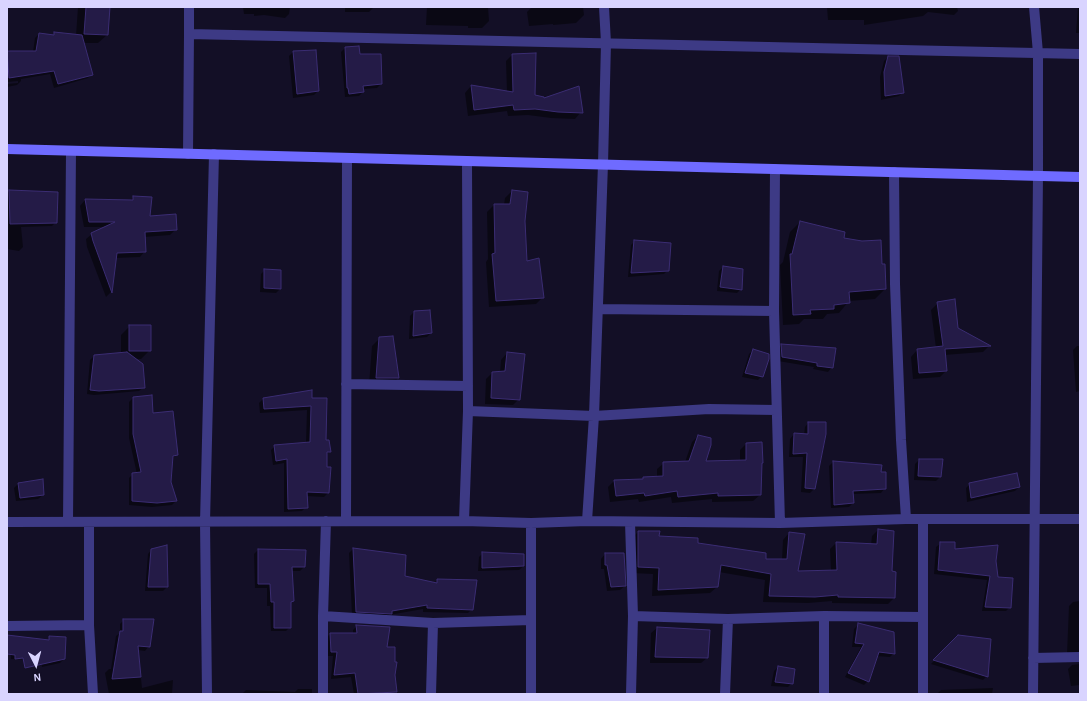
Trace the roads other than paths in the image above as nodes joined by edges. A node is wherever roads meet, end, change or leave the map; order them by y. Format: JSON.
{"nodes":[{"id":1,"x":189,"y":7,"type":"edge"},
{"id":2,"x":604,"y":7,"type":"edge"},
{"id":3,"x":1034,"y":7,"type":"edge"},
{"id":4,"x":189,"y":34,"type":"junction"},
{"id":5,"x":606,"y":43,"type":"junction"},
{"id":6,"x":1038,"y":53,"type":"junction"},
{"id":7,"x":1080,"y":54,"type":"edge"},
{"id":8,"x":7,"y":149,"type":"edge"},
{"id":9,"x":71,"y":151,"type":"junction"},
{"id":10,"x":188,"y":154,"type":"junction"},
{"id":11,"x":214,"y":154,"type":"junction"},
{"id":12,"x":347,"y":158,"type":"junction"},
{"id":13,"x":467,"y":161,"type":"junction"},
{"id":14,"x":604,"y":164,"type":"junction"},
{"id":15,"x":775,"y":169,"type":"junction"},
{"id":16,"x":894,"y":172,"type":"junction"},
{"id":17,"x":1038,"y":175,"type":"junction"},
{"id":18,"x":1080,"y":176,"type":"edge"},
{"id":19,"x":598,"y":309,"type":"junction"},
{"id":20,"x":774,"y":311,"type":"junction"},
{"id":21,"x":346,"y":384,"type":"junction"},
{"id":22,"x":468,"y":386,"type":"junction"},
{"id":23,"x":776,"y":410,"type":"junction"},
{"id":24,"x":468,"y":411,"type":"junction"},
{"id":25,"x":594,"y":416,"type":"junction"},
{"id":26,"x":906,"y":519,"type":"junction"},
{"id":27,"x":924,"y":520,"type":"junction"},
{"id":28,"x":1034,"y":520,"type":"junction"},
{"id":29,"x":1080,"y":520,"type":"edge"},
{"id":30,"x":326,"y":521,"type":"junction"},
{"id":31,"x":346,"y":521,"type":"junction"},
{"id":32,"x":464,"y":521,"type":"junction"},
{"id":33,"x":587,"y":521,"type":"junction"},
{"id":34,"x":7,"y":522,"type":"edge"},
{"id":35,"x":68,"y":522,"type":"junction"},
{"id":36,"x":89,"y":522,"type":"junction"},
{"id":37,"x":205,"y":522,"type":"junction"},
{"id":38,"x":630,"y":522,"type":"junction"},
{"id":39,"x":531,"y":523,"type":"junction"},
{"id":40,"x":780,"y":523,"type":"junction"},
{"id":41,"x":323,"y":616,"type":"junction"},
{"id":42,"x":633,"y":616,"type":"junction"},
{"id":43,"x":824,"y":616,"type":"junction"},
{"id":44,"x":923,"y":617,"type":"junction"},
{"id":45,"x":728,"y":619,"type":"junction"},
{"id":46,"x":531,"y":620,"type":"junction"},
{"id":47,"x":433,"y":623,"type":"junction"},
{"id":48,"x":89,"y":625,"type":"junction"},
{"id":49,"x":7,"y":626,"type":"edge"},
{"id":50,"x":1080,"y":657,"type":"edge"},
{"id":51,"x":1033,"y":658,"type":"junction"},
{"id":52,"x":93,"y":694,"type":"edge"},
{"id":53,"x":207,"y":694,"type":"edge"},
{"id":54,"x":323,"y":694,"type":"edge"},
{"id":55,"x":431,"y":694,"type":"edge"},
{"id":56,"x":531,"y":694,"type":"edge"},
{"id":57,"x":631,"y":694,"type":"edge"},
{"id":58,"x":725,"y":694,"type":"edge"},
{"id":59,"x":824,"y":694,"type":"edge"},
{"id":60,"x":923,"y":694,"type":"edge"},
{"id":61,"x":1033,"y":694,"type":"edge"}],
"edges":[{"from":1,"to":4,"type":"street"},
{"from":2,"to":5,"type":"street"},
{"from":3,"to":6,"type":"street"},
{"from":4,"to":5,"type":"street"},
{"from":4,"to":10,"type":"street"},
{"from":5,"to":6,"type":"street"},
{"from":5,"to":14,"type":"street"},
{"from":6,"to":7,"type":"street"},
{"from":6,"to":17,"type":"street"},
{"from":8,"to":9,"type":"street"},
{"from":9,"to":10,"type":"street"},
{"from":9,"to":35,"type":"street"},
{"from":10,"to":11,"type":"street"},
{"from":11,"to":12,"type":"street"},
{"from":11,"to":37,"type":"street"},
{"from":12,"to":13,"type":"street"},
{"from":12,"to":21,"type":"street"},
{"from":13,"to":14,"type":"street"},
{"from":13,"to":22,"type":"street"},
{"from":14,"to":15,"type":"street"},
{"from":14,"to":19,"type":"street"},
{"from":15,"to":16,"type":"street"},
{"from":15,"to":20,"type":"street"},
{"from":16,"to":17,"type":"street"},
{"from":16,"to":26,"type":"street"},
{"from":17,"to":18,"type":"street"},
{"from":17,"to":28,"type":"street"},
{"from":19,"to":20,"type":"street"},
{"from":19,"to":25,"type":"street"},
{"from":20,"to":23,"type":"street"},
{"from":21,"to":22,"type":"street"},
{"from":21,"to":31,"type":"street"},
{"from":22,"to":24,"type":"street"},
{"from":23,"to":25,"type":"street"},
{"from":23,"to":40,"type":"street"},
{"from":24,"to":25,"type":"street"},
{"from":24,"to":32,"type":"street"},
{"from":25,"to":33,"type":"street"},
{"from":26,"to":27,"type":"street"},
{"from":26,"to":40,"type":"street"},
{"from":27,"to":28,"type":"street"},
{"from":27,"to":44,"type":"street"},
{"from":28,"to":29,"type":"street"},
{"from":28,"to":51,"type":"street"},
{"from":30,"to":31,"type":"street"},
{"from":30,"to":37,"type":"street"},
{"from":30,"to":41,"type":"street"},
{"from":31,"to":32,"type":"street"},
{"from":32,"to":39,"type":"street"},
{"from":33,"to":38,"type":"street"},
{"from":33,"to":39,"type":"street"},
{"from":34,"to":35,"type":"street"},
{"from":35,"to":36,"type":"street"},
{"from":36,"to":37,"type":"street"},
{"from":36,"to":48,"type":"street"},
{"from":37,"to":53,"type":"street"},
{"from":38,"to":40,"type":"street"},
{"from":38,"to":42,"type":"street"},
{"from":39,"to":46,"type":"street"},
{"from":41,"to":47,"type":"street"},
{"from":41,"to":54,"type":"street"},
{"from":42,"to":45,"type":"street"},
{"from":42,"to":57,"type":"street"},
{"from":43,"to":44,"type":"street"},
{"from":43,"to":45,"type":"street"},
{"from":43,"to":59,"type":"street"},
{"from":44,"to":60,"type":"street"},
{"from":45,"to":58,"type":"street"},
{"from":46,"to":47,"type":"street"},
{"from":46,"to":56,"type":"street"},
{"from":47,"to":55,"type":"street"},
{"from":48,"to":49,"type":"street"},
{"from":48,"to":52,"type":"street"},
{"from":50,"to":51,"type":"street"},
{"from":51,"to":61,"type":"street"}]}
